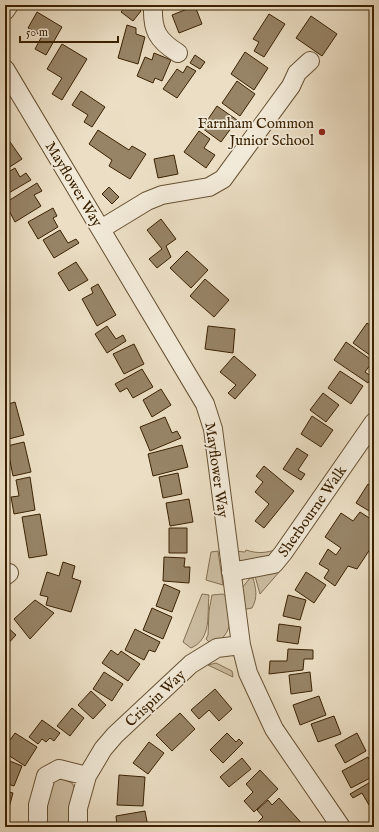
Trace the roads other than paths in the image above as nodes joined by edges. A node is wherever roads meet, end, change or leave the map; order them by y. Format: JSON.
{"nodes":[{"id":1,"x":9,"y":5,"type":"edge"},
{"id":2,"x":153,"y":5,"type":"edge"},
{"id":3,"x":5,"y":11,"type":"edge"},
{"id":4,"x":178,"y":53,"type":"dead end"},
{"id":5,"x":310,"y":61,"type":"dead end"},
{"id":6,"x":5,"y":69,"type":"edge"},
{"id":7,"x":101,"y":229,"type":"junction"},
{"id":8,"x":374,"y":422,"type":"edge"},
{"id":9,"x":232,"y":572,"type":"junction"},
{"id":10,"x":241,"y":645,"type":"junction"},
{"id":11,"x":87,"y":776,"type":"junction"},
{"id":12,"x":38,"y":827,"type":"edge"},
{"id":13,"x":78,"y":827,"type":"edge"},
{"id":14,"x":341,"y":827,"type":"edge"}],
"edges":[{"from":1,"to":3,"type":"street"},
{"from":2,"to":4,"type":"street"},
{"from":5,"to":7,"type":"street"},
{"from":6,"to":7,"type":"street","name":"Mayflower Way"},
{"from":7,"to":9,"type":"street","name":"Mayflower Way"},
{"from":8,"to":9,"type":"street","name":"Sherbourne Walk"},
{"from":9,"to":10,"type":"street","name":"Mayflower Way"},
{"from":10,"to":11,"type":"street","name":"Crispin Way"},
{"from":10,"to":14,"type":"street","name":"Mayflower Way"},
{"from":11,"to":12,"type":"street"},
{"from":11,"to":13,"type":"street","name":"Crispin Way"}]}
